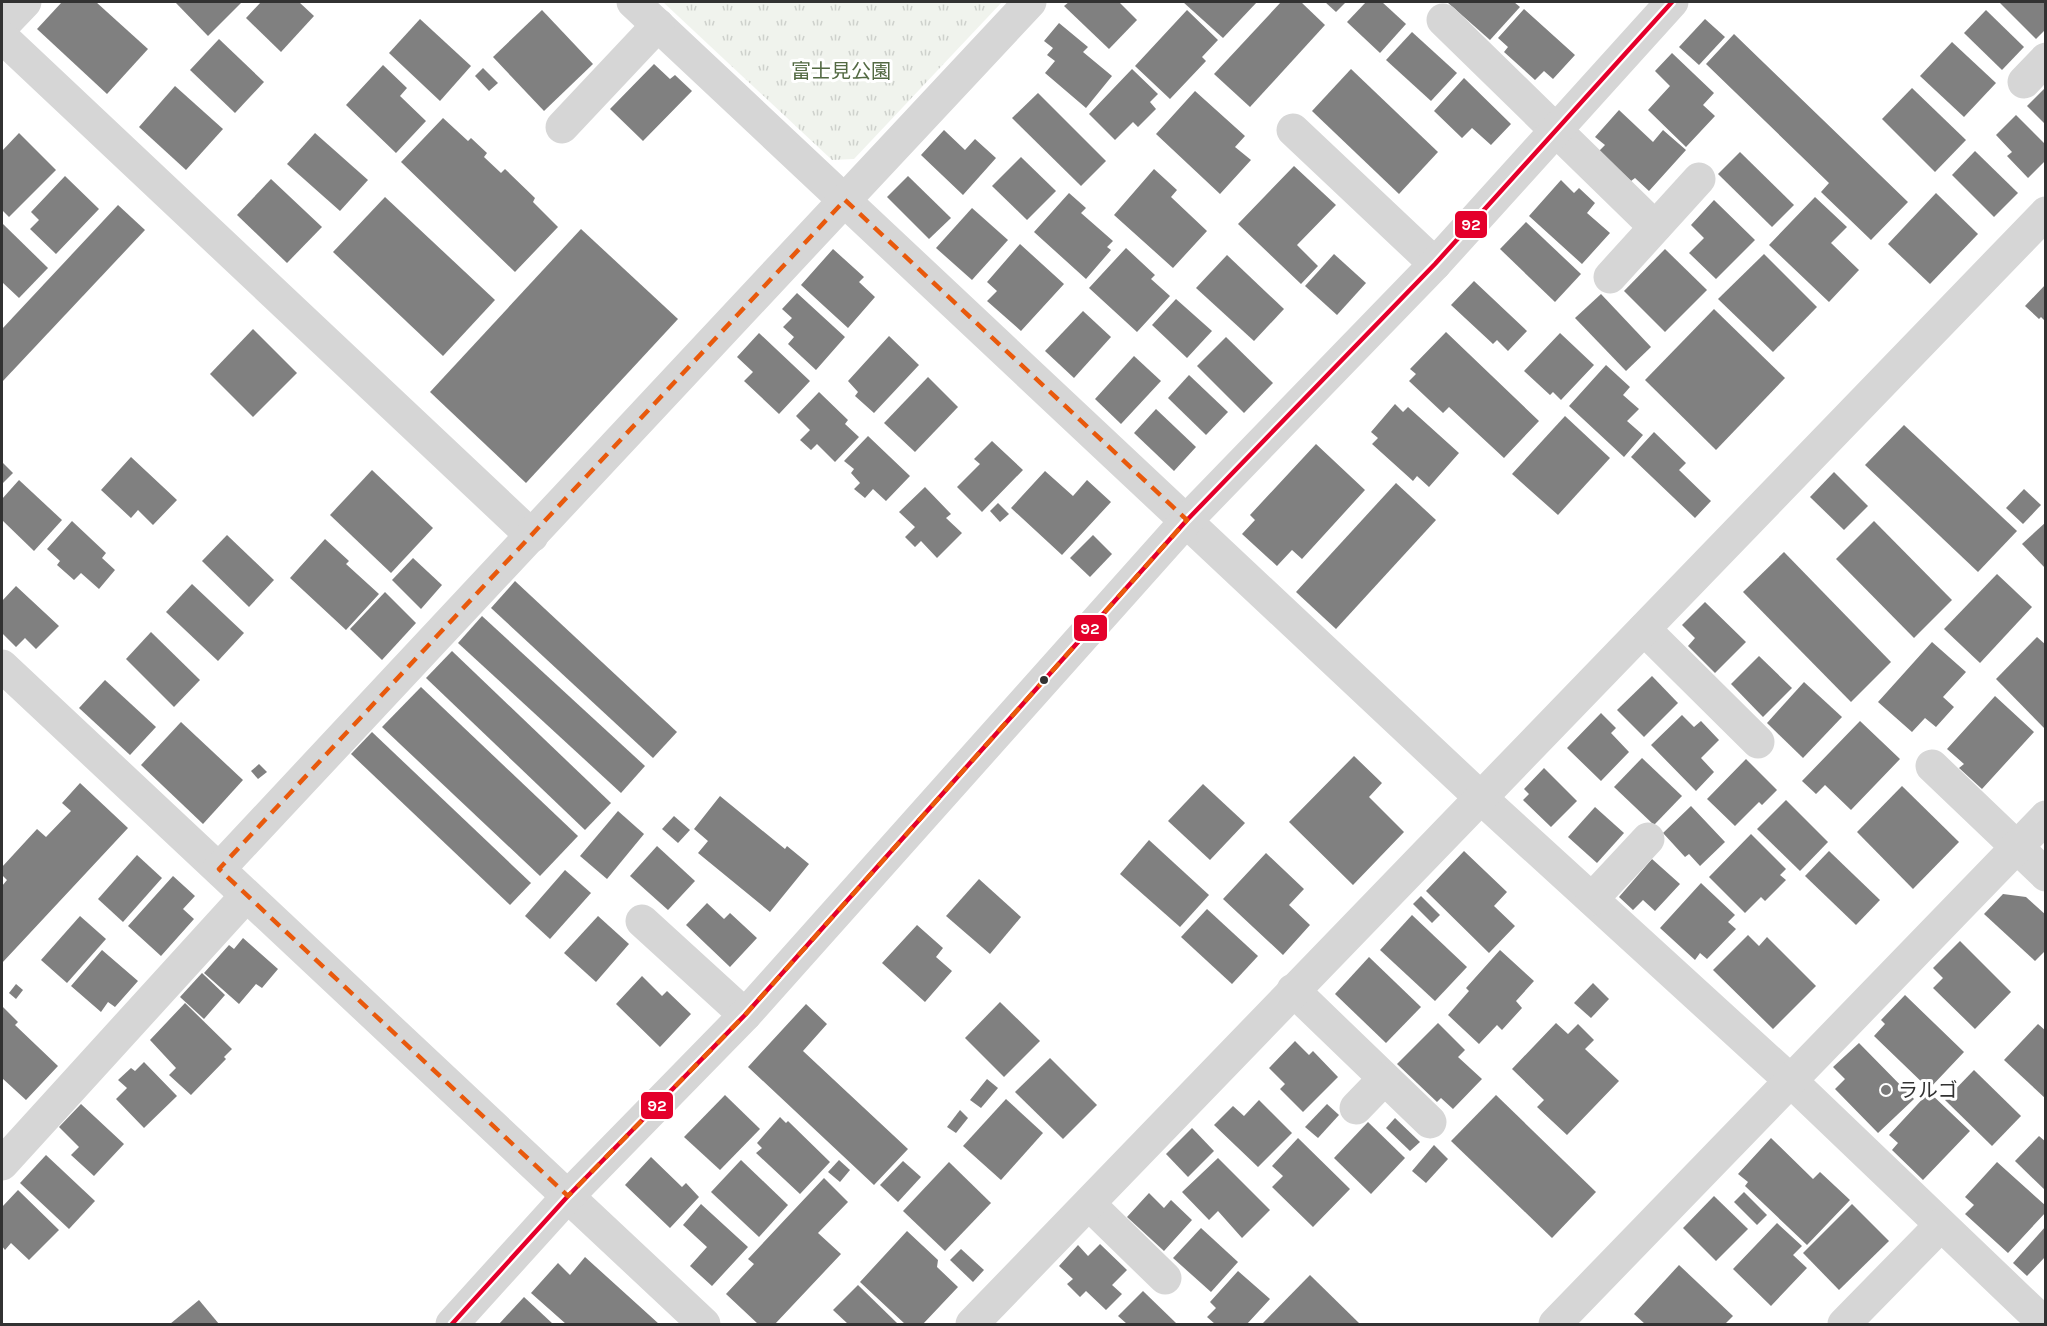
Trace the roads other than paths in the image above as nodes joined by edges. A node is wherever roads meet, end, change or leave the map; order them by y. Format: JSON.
{"nodes":[{"id":1,"x":25,"y":2,"type":"edge"},
{"id":2,"x":633,"y":2,"type":"edge"},
{"id":3,"x":1030,"y":2,"type":"edge"},
{"id":4,"x":1672,"y":2,"type":"edge"},
{"id":5,"x":1443,"y":20,"type":"dead end"},
{"id":6,"x":658,"y":25,"type":"junction"},
{"id":7,"x":2,"y":26,"type":"edge"},
{"id":8,"x":2,"y":37,"type":"edge"},
{"id":9,"x":562,"y":127,"type":"dead end"},
{"id":10,"x":1293,"y":130,"type":"dead end"},
{"id":11,"x":1556,"y":130,"type":"junction"},
{"id":12,"x":1699,"y":179,"type":"dead end"},
{"id":13,"x":844,"y":200,"type":"junction"},
{"id":14,"x":2046,"y":213,"type":"edge"},
{"id":15,"x":1655,"y":227,"type":"junction"},
{"id":16,"x":1435,"y":264,"type":"junction"},
{"id":17,"x":1610,"y":277,"type":"dead end"},
{"id":18,"x":1187,"y":520,"type":"junction"},
{"id":19,"x":532,"y":536,"type":"junction"},
{"id":20,"x":1644,"y":629,"type":"junction"},
{"id":21,"x":2,"y":666,"type":"edge"},
{"id":22,"x":1758,"y":742,"type":"dead end"},
{"id":23,"x":1932,"y":766,"type":"dead end"},
{"id":24,"x":1481,"y":798,"type":"junction"},
{"id":25,"x":2046,"y":817,"type":"edge"},
{"id":26,"x":1648,"y":839,"type":"dead end"},
{"id":27,"x":2017,"y":848,"type":"junction"},
{"id":28,"x":219,"y":869,"type":"junction"},
{"id":29,"x":2046,"y":875,"type":"edge"},
{"id":30,"x":246,"y":896,"type":"junction"},
{"id":31,"x":1592,"y":899,"type":"junction"},
{"id":32,"x":642,"y":921,"type":"dead end"},
{"id":33,"x":1293,"y":990,"type":"junction"},
{"id":34,"x":745,"y":1015,"type":"junction"},
{"id":35,"x":1384,"y":1079,"type":"junction"},
{"id":36,"x":1792,"y":1082,"type":"junction"},
{"id":37,"x":1356,"y":1108,"type":"dead end"},
{"id":38,"x":1430,"y":1122,"type":"dead end"},
{"id":39,"x":2,"y":1164,"type":"edge"},
{"id":40,"x":568,"y":1196,"type":"junction"},
{"id":41,"x":1089,"y":1204,"type":"junction"},
{"id":42,"x":1941,"y":1225,"type":"junction"},
{"id":43,"x":1165,"y":1278,"type":"dead end"},
{"id":44,"x":452,"y":1324,"type":"edge"},
{"id":45,"x":704,"y":1324,"type":"edge"},
{"id":46,"x":972,"y":1324,"type":"edge"},
{"id":47,"x":1555,"y":1324,"type":"edge"},
{"id":48,"x":1844,"y":1324,"type":"edge"},
{"id":49,"x":2045,"y":1324,"type":"edge"}],
"edges":[{"from":1,"to":7,"type":"street"},
{"from":2,"to":6,"type":"street"},
{"from":3,"to":13,"type":"street"},
{"from":4,"to":11,"type":"street"},
{"from":5,"to":11,"type":"street"},
{"from":6,"to":9,"type":"street"},
{"from":6,"to":13,"type":"street"},
{"from":8,"to":19,"type":"street"},
{"from":10,"to":16,"type":"street"},
{"from":11,"to":15,"type":"street"},
{"from":11,"to":16,"type":"street"},
{"from":12,"to":15,"type":"street"},
{"from":13,"to":18,"type":"street"},
{"from":13,"to":19,"type":"street"},
{"from":14,"to":20,"type":"street"},
{"from":15,"to":17,"type":"street"},
{"from":16,"to":18,"type":"street"},
{"from":18,"to":24,"type":"street"},
{"from":18,"to":34,"type":"street"},
{"from":19,"to":28,"type":"street"},
{"from":20,"to":22,"type":"street"},
{"from":20,"to":24,"type":"street"},
{"from":21,"to":28,"type":"street"},
{"from":23,"to":27,"type":"street"},
{"from":24,"to":31,"type":"street"},
{"from":24,"to":33,"type":"street"},
{"from":25,"to":27,"type":"street"},
{"from":26,"to":31,"type":"street"},
{"from":27,"to":29,"type":"street"},
{"from":27,"to":36,"type":"street"},
{"from":28,"to":30,"type":"street"},
{"from":30,"to":39,"type":"street"},
{"from":30,"to":40,"type":"street"},
{"from":31,"to":36,"type":"street"},
{"from":32,"to":34,"type":"street"},
{"from":33,"to":35,"type":"street"},
{"from":33,"to":41,"type":"street"},
{"from":34,"to":40,"type":"street"},
{"from":35,"to":37,"type":"street"},
{"from":35,"to":38,"type":"street"},
{"from":36,"to":42,"type":"street"},
{"from":36,"to":47,"type":"street"},
{"from":40,"to":44,"type":"street"},
{"from":40,"to":45,"type":"street"},
{"from":41,"to":43,"type":"street"},
{"from":41,"to":46,"type":"street"},
{"from":42,"to":48,"type":"street"},
{"from":42,"to":49,"type":"street"}]}
